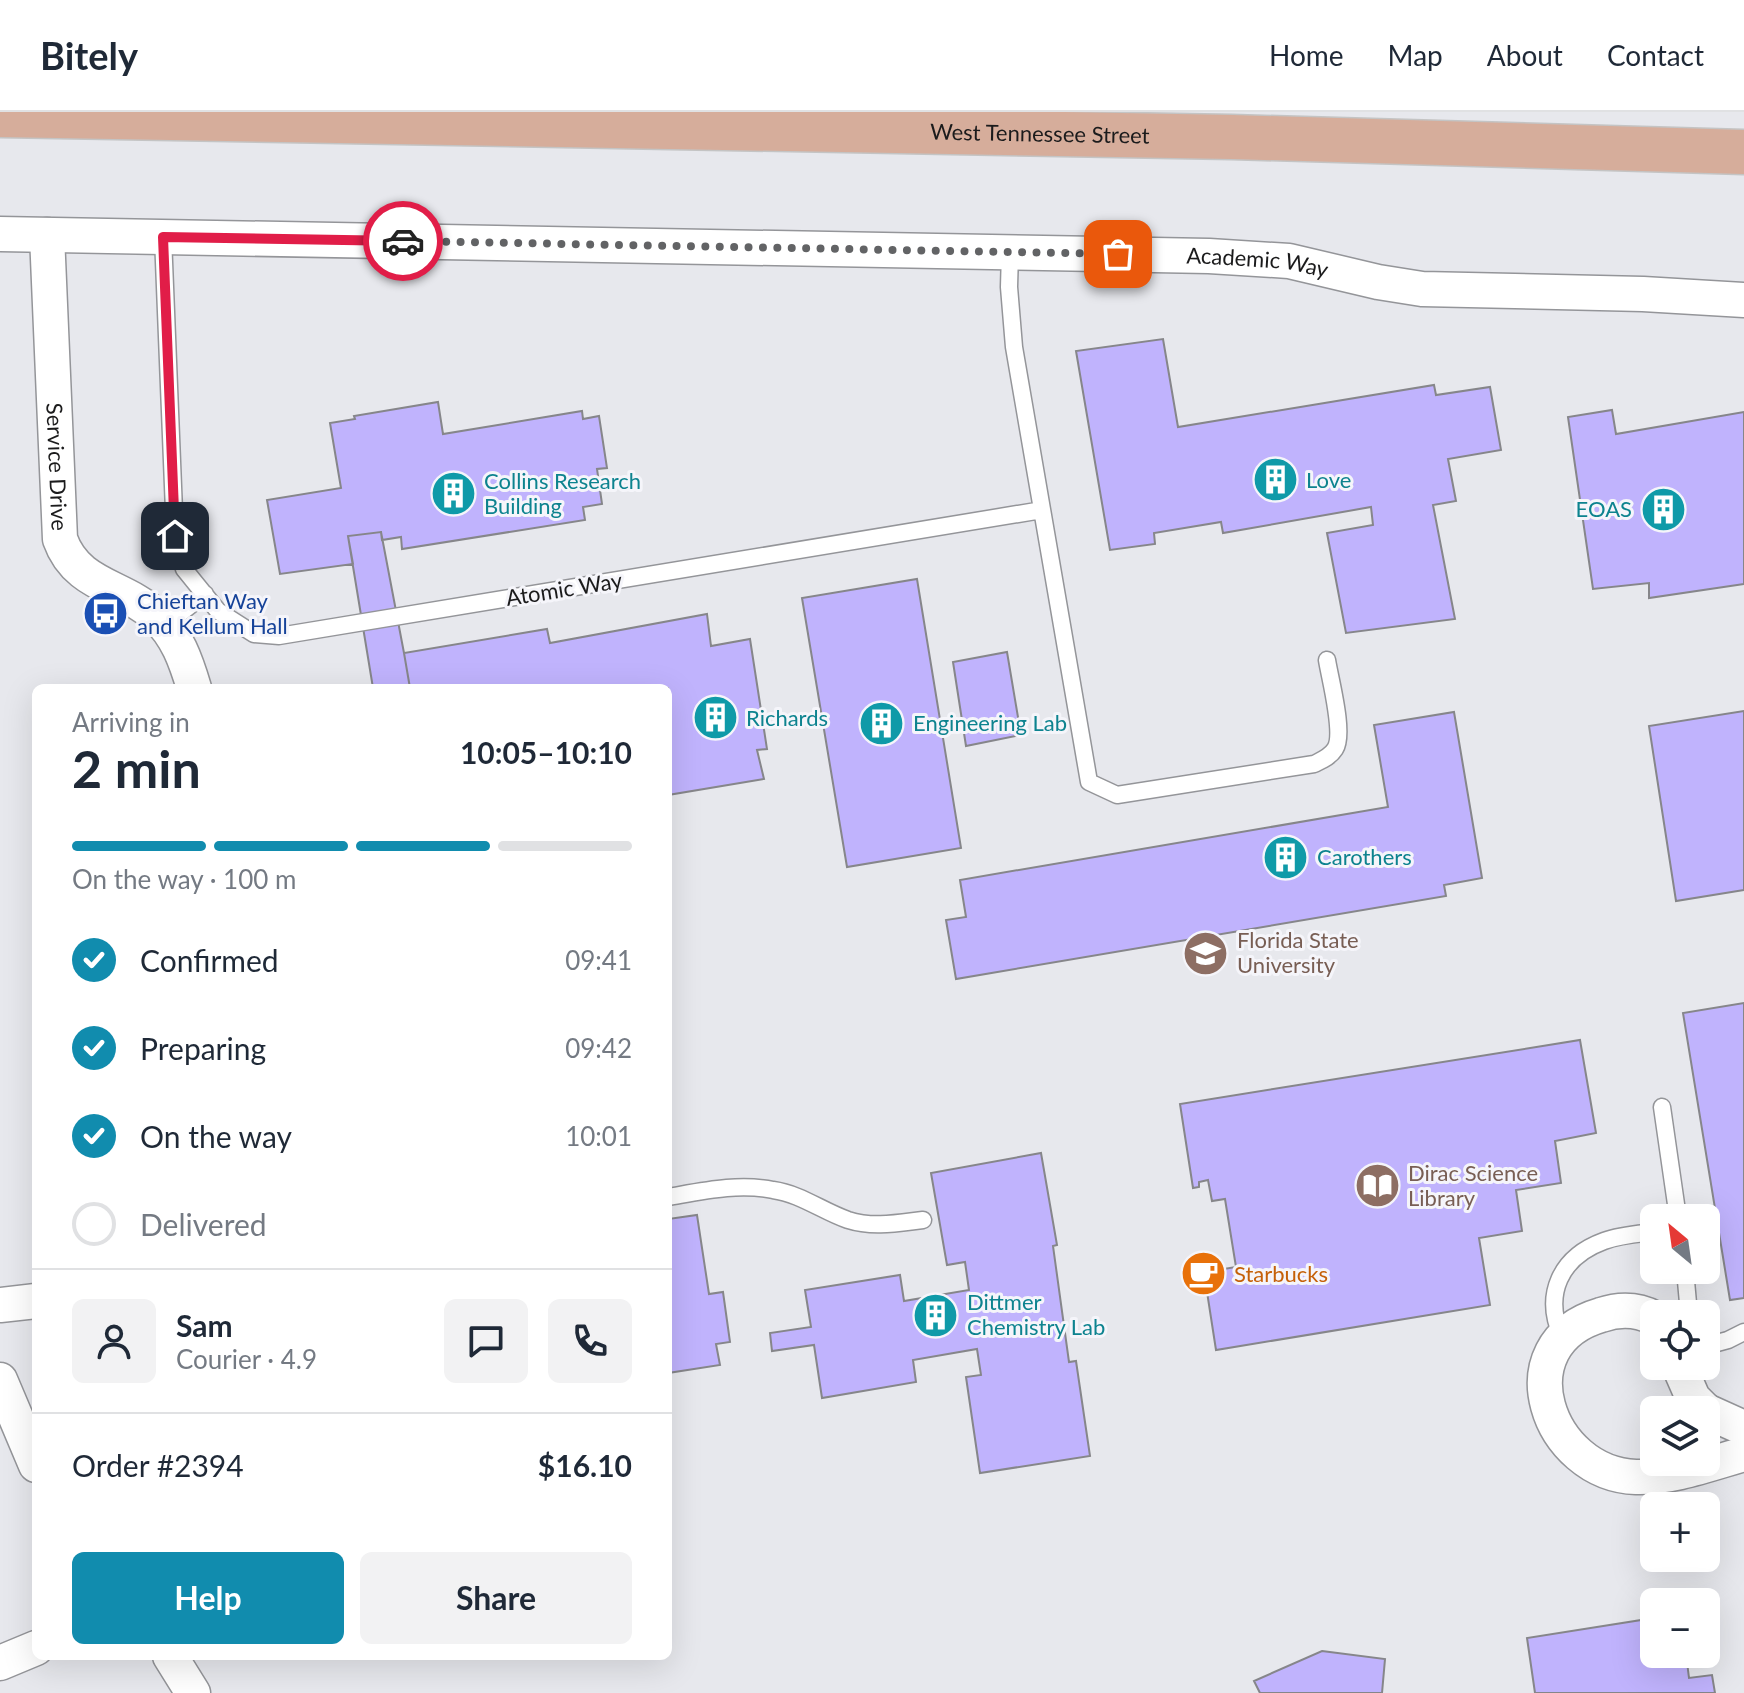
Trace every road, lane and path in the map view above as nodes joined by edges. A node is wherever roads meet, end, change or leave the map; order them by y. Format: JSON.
{"nodes":[{"id":1,"x":0,"y":115,"type":"edge"},
{"id":2,"x":1652,"y":150,"type":"junction"},
{"id":3,"x":1744,"y":152,"type":"edge"},
{"id":4,"x":1744,"y":175,"type":"edge"},
{"id":5,"x":0,"y":234,"type":"edge"},
{"id":6,"x":47,"y":235,"type":"junction"},
{"id":7,"x":163,"y":237,"type":"junction"},
{"id":8,"x":1010,"y":252,"type":"junction"},
{"id":9,"x":1744,"y":300,"type":"edge"},
{"id":10,"x":1042,"y":510,"type":"junction"},
{"id":11,"x":205,"y":594,"type":"junction"},
{"id":12,"x":165,"y":625,"type":"junction"},
{"id":13,"x":1327,"y":660,"type":"dead end"},
{"id":14,"x":193,"y":684,"type":"edge"},
{"id":15,"x":1662,"y":1107,"type":"dead end"},
{"id":16,"x":672,"y":1196,"type":"edge"},
{"id":17,"x":1676,"y":1204,"type":"edge"},
{"id":18,"x":923,"y":1220,"type":"dead end"},
{"id":19,"x":1640,"y":1234,"type":"edge"},
{"id":20,"x":32,"y":1301,"type":"edge"},
{"id":21,"x":0,"y":1305,"type":"edge"},
{"id":22,"x":1640,"y":1314,"type":"edge"},
{"id":23,"x":1744,"y":1332,"type":"edge"},
{"id":24,"x":1562,"y":1337,"type":"junction"},
{"id":25,"x":1720,"y":1342,"type":"edge"},
{"id":26,"x":0,"y":1380,"type":"edge"},
{"id":27,"x":1720,"y":1417,"type":"edge"},
{"id":28,"x":1744,"y":1428,"type":"edge"},
{"id":29,"x":1744,"y":1454,"type":"edge"},
{"id":30,"x":32,"y":1456,"type":"edge"},
{"id":31,"x":32,"y":1650,"type":"edge"},
{"id":32,"x":172,"y":1660,"type":"edge"},
{"id":33,"x":0,"y":1663,"type":"edge"},
{"id":34,"x":193,"y":1693,"type":"edge"}],
"edges":[{"from":1,"to":2,"type":"main road","name":"West Tennessee Street"},
{"from":2,"to":3,"type":"main road","name":"West Tennessee Street"},
{"from":2,"to":4,"type":"main road"},
{"from":5,"to":6,"type":"street","name":"Academic Way"},
{"from":6,"to":7,"type":"street","name":"Academic Way"},
{"from":6,"to":12,"type":"street","name":"Service Drive"},
{"from":7,"to":8,"type":"street","name":"Academic Way"},
{"from":7,"to":11,"type":"lane","name":"Atomic Way"},
{"from":8,"to":9,"type":"street","name":"Academic Way"},
{"from":8,"to":10,"type":"lane"},
{"from":10,"to":11,"type":"lane","name":"Atomic Way"},
{"from":10,"to":13,"type":"lane"},
{"from":11,"to":12,"type":"lane"},
{"from":12,"to":14,"type":"street","name":"Service Drive"},
{"from":15,"to":17,"type":"lane"},
{"from":16,"to":18,"type":"lane"},
{"from":19,"to":24,"type":"lane"},
{"from":20,"to":21,"type":"street"},
{"from":22,"to":24,"type":"street"},
{"from":23,"to":25,"type":"lane"},
{"from":24,"to":29,"type":"street"},
{"from":26,"to":30,"type":"street"},
{"from":27,"to":28,"type":"street"},
{"from":31,"to":33,"type":"street"},
{"from":32,"to":34,"type":"street"}]}
